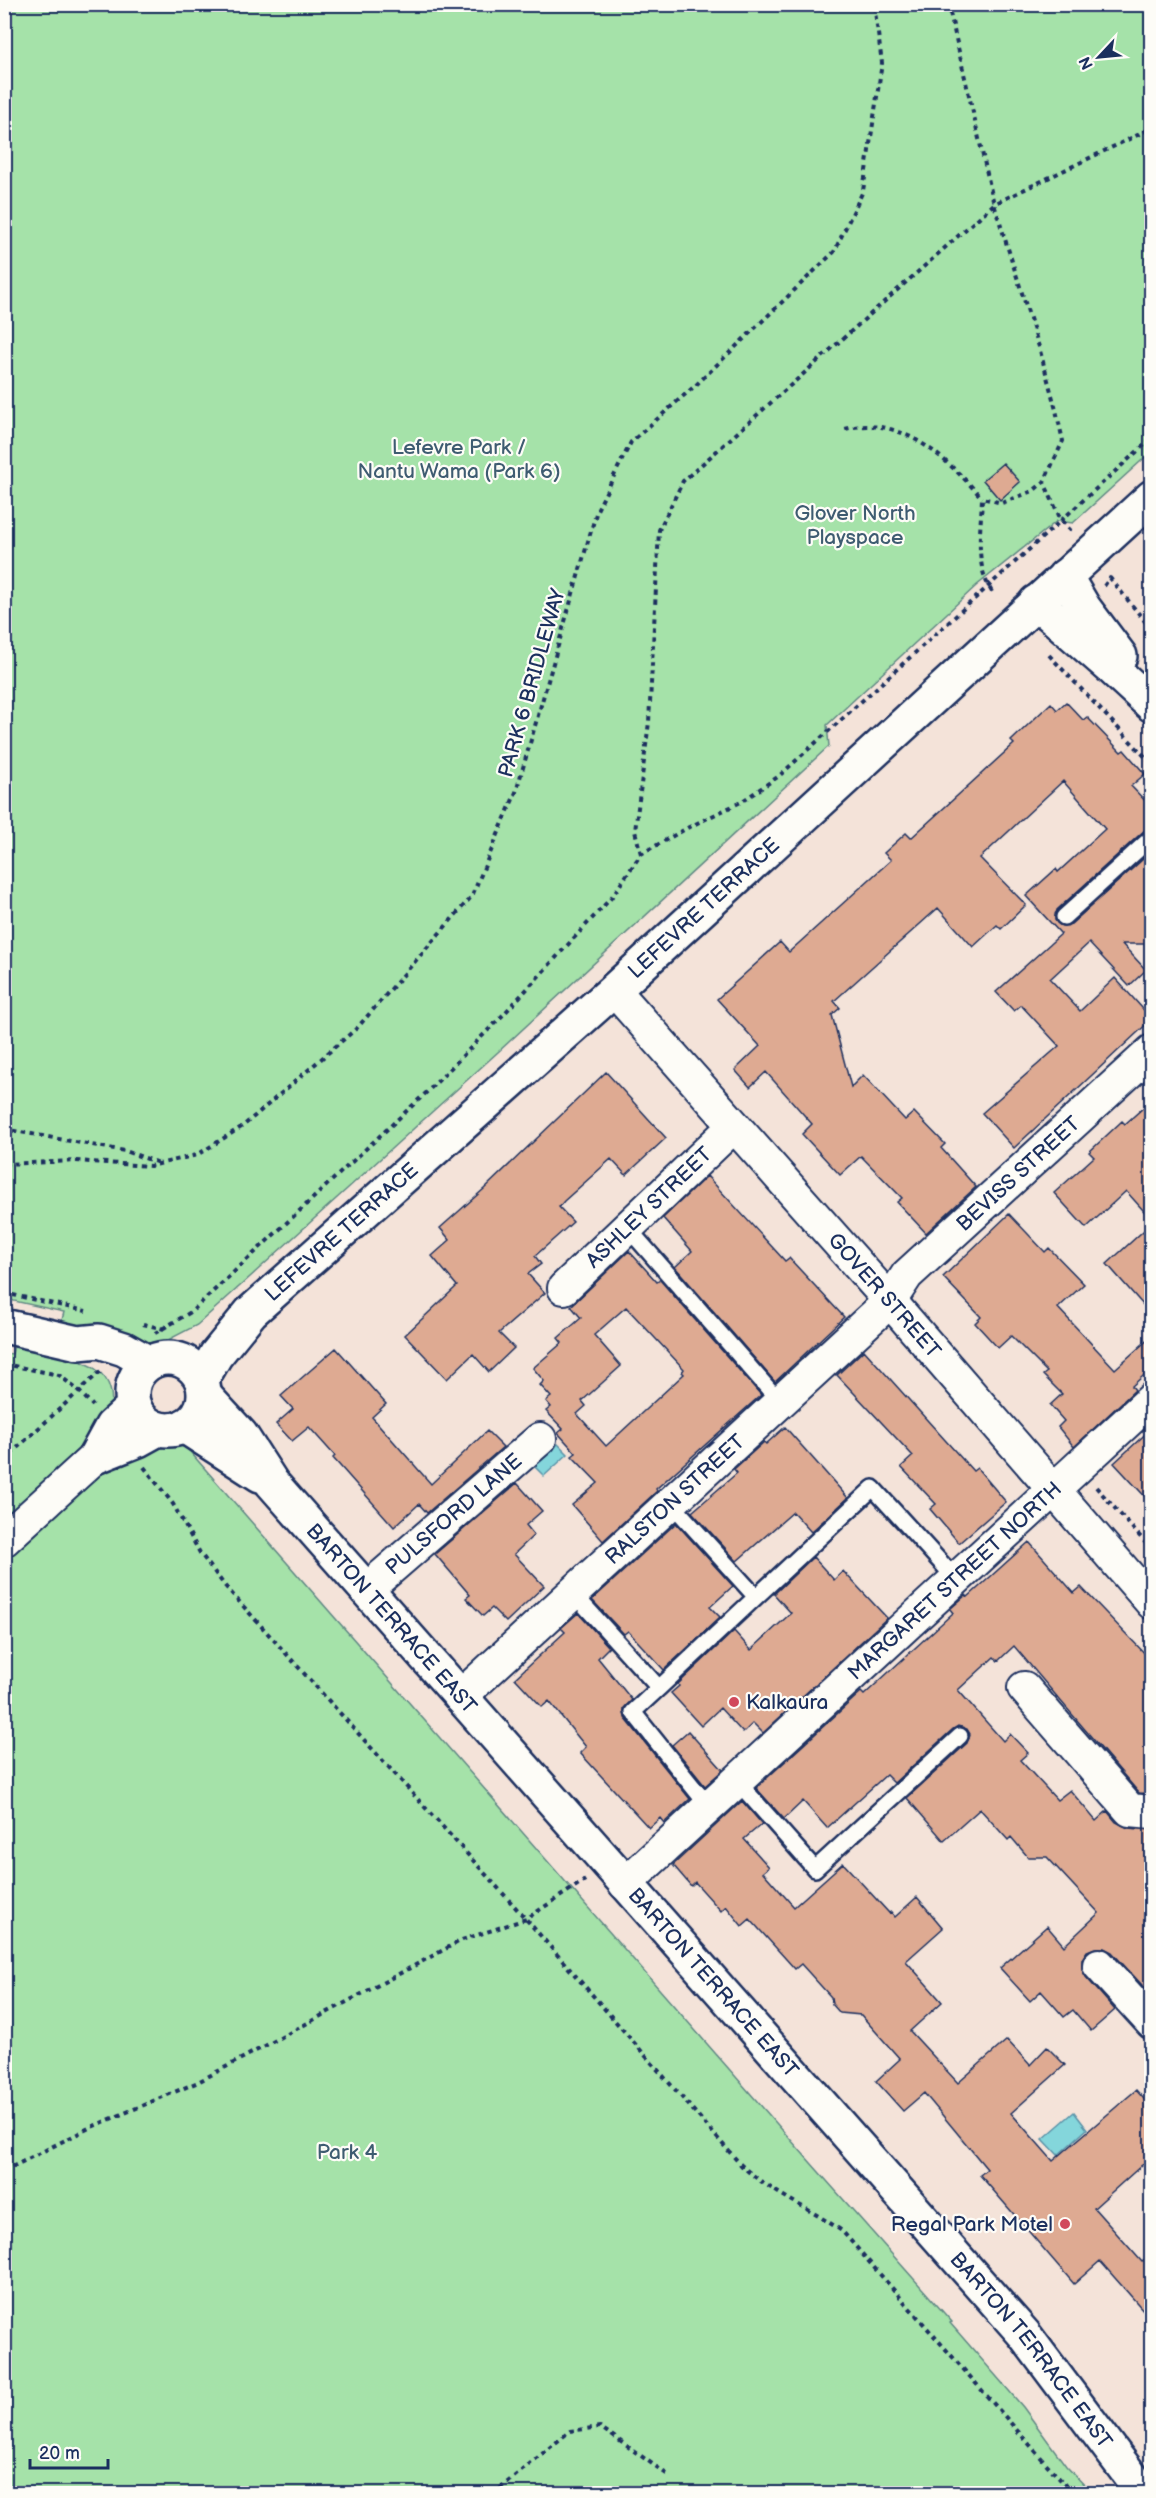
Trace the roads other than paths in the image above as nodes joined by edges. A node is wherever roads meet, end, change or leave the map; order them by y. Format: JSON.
{"nodes":[{"id":1,"x":1152,"y":497,"type":"edge"},
{"id":2,"x":1065,"y":576,"type":"junction"},
{"id":3,"x":1036,"y":602,"type":"junction"},
{"id":4,"x":1152,"y":700,"type":"edge"},
{"id":5,"x":1152,"y":705,"type":"edge"},
{"id":6,"x":1152,"y":837,"type":"edge"},
{"id":7,"x":1064,"y":917,"type":"dead end"},
{"id":8,"x":614,"y":990,"type":"junction"},
{"id":9,"x":1152,"y":1051,"type":"edge"},
{"id":10,"x":734,"y":1126,"type":"junction"},
{"id":11,"x":627,"y":1227,"type":"junction"},
{"id":12,"x":564,"y":1288,"type":"dead end"},
{"id":13,"x":890,"y":1301,"type":"junction"},
{"id":14,"x":4,"y":1326,"type":"edge"},
{"id":15,"x":165,"y":1375,"type":"junction"},
{"id":16,"x":1152,"y":1399,"type":"edge"},
{"id":17,"x":780,"y":1402,"type":"junction"},
{"id":18,"x":171,"y":1428,"type":"junction"},
{"id":19,"x":540,"y":1439,"type":"dead end"},
{"id":20,"x":94,"y":1457,"type":"junction"},
{"id":21,"x":272,"y":1483,"type":"junction"},
{"id":22,"x":1052,"y":1490,"type":"junction"},
{"id":23,"x":671,"y":1503,"type":"junction"},
{"id":24,"x":4,"y":1540,"type":"edge"},
{"id":25,"x":956,"y":1579,"type":"junction"},
{"id":26,"x":366,"y":1590,"type":"junction"},
{"id":27,"x":573,"y":1593,"type":"junction"},
{"id":28,"x":756,"y":1597,"type":"junction"},
{"id":29,"x":1152,"y":1603,"type":"edge"},
{"id":30,"x":659,"y":1688,"type":"junction"},
{"id":31,"x":1024,"y":1688,"type":"dead end"},
{"id":32,"x":460,"y":1697,"type":"junction"},
{"id":33,"x":960,"y":1736,"type":"dead end"},
{"id":34,"x":737,"y":1781,"type":"junction"},
{"id":35,"x":709,"y":1807,"type":"junction"},
{"id":36,"x":1152,"y":1812,"type":"edge"},
{"id":37,"x":617,"y":1874,"type":"junction"},
{"id":38,"x":1100,"y":1965,"type":"dead end"},
{"id":39,"x":1152,"y":2023,"type":"edge"},
{"id":40,"x":1144,"y":2493,"type":"edge"}],
"edges":[{"from":1,"to":2,"type":"street","name":"LEFEVRE TERRACE"},
{"from":2,"to":3,"type":"street","name":"LEFEVRE TERRACE"},
{"from":2,"to":4,"type":"street"},
{"from":3,"to":5,"type":"street"},
{"from":3,"to":8,"type":"street","name":"LEFEVRE TERRACE"},
{"from":6,"to":7,"type":"lane"},
{"from":8,"to":10,"type":"street","name":"GOVER STREET"},
{"from":8,"to":15,"type":"street","name":"LEFEVRE TERRACE"},
{"from":9,"to":13,"type":"street","name":"BEVISS STREET"},
{"from":10,"to":11,"type":"street","name":"ASHLEY STREET"},
{"from":10,"to":13,"type":"street","name":"GOVER STREET"},
{"from":11,"to":12,"type":"street","name":"ASHLEY STREET"},
{"from":11,"to":17,"type":"lane"},
{"from":13,"to":17,"type":"street","name":"RALSTON STREET"},
{"from":13,"to":22,"type":"street","name":"GOVER STREET"},
{"from":14,"to":15,"type":"street"},
{"from":15,"to":18,"type":"street","name":"BARTON TERRACE EAST"},
{"from":15,"to":18,"type":"street"},
{"from":15,"to":20,"type":"street","name":"LEFEVRE TERRACE"},
{"from":15,"to":21,"type":"street","name":"BARTON TERRACE EAST"},
{"from":16,"to":22,"type":"street","name":"MARGARET STREET NORTH"},
{"from":17,"to":23,"type":"street","name":"RALSTON STREET"},
{"from":18,"to":20,"type":"street"},
{"from":18,"to":21,"type":"street","name":"BARTON TERRACE EAST"},
{"from":19,"to":26,"type":"street","name":"PULSFORD LANE"},
{"from":20,"to":24,"type":"street"},
{"from":21,"to":26,"type":"street","name":"BARTON TERRACE EAST"},
{"from":22,"to":25,"type":"street","name":"MARGARET STREET NORTH"},
{"from":22,"to":29,"type":"street","name":"GOVER STREET"},
{"from":23,"to":27,"type":"street","name":"RALSTON STREET"},
{"from":23,"to":28,"type":"lane"},
{"from":25,"to":28,"type":"lane"},
{"from":25,"to":34,"type":"street","name":"MARGARET STREET NORTH"},
{"from":26,"to":32,"type":"street","name":"BARTON TERRACE EAST"},
{"from":27,"to":30,"type":"lane"},
{"from":27,"to":32,"type":"street","name":"RALSTON STREET"},
{"from":28,"to":30,"type":"lane"},
{"from":30,"to":35,"type":"lane"},
{"from":31,"to":36,"type":"street"},
{"from":32,"to":37,"type":"street","name":"BARTON TERRACE EAST"},
{"from":33,"to":34,"type":"lane"},
{"from":34,"to":35,"type":"street","name":"MARGARET STREET NORTH"},
{"from":35,"to":37,"type":"street","name":"MARGARET STREET NORTH"},
{"from":37,"to":40,"type":"street","name":"BARTON TERRACE EAST"},
{"from":38,"to":39,"type":"street"}]}
